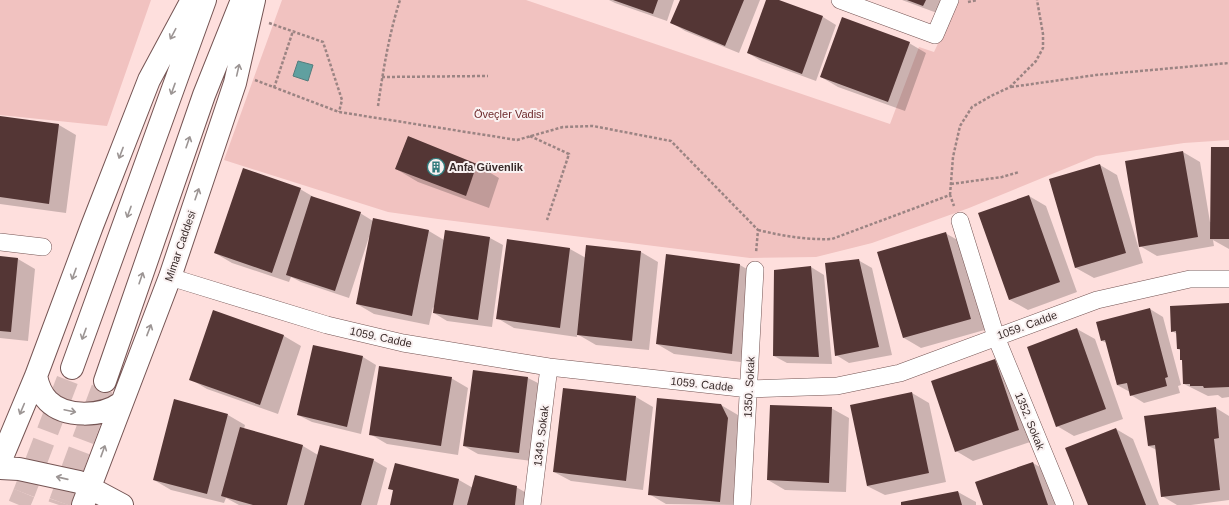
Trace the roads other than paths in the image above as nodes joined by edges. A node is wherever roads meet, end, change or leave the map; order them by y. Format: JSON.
{"nodes":[{"id":1,"x":192,"y":0,"type":"edge"},
{"id":2,"x":205,"y":0,"type":"edge"},
{"id":3,"x":840,"y":0,"type":"edge"},
{"id":4,"x":950,"y":0,"type":"edge"},
{"id":5,"x":249,"y":6,"type":"edge"},
{"id":6,"x":960,"y":221,"type":"road end"},
{"id":7,"x":0,"y":242,"type":"edge"},
{"id":8,"x":43,"y":247,"type":"dead end"},
{"id":9,"x":755,"y":270,"type":"road end"},
{"id":10,"x":170,"y":277,"type":"junction"},
{"id":11,"x":1229,"y":278,"type":"edge"},
{"id":12,"x":996,"y":337,"type":"junction"},
{"id":13,"x":549,"y":367,"type":"junction"},
{"id":14,"x":72,"y":368,"type":"tunnel mouth"},
{"id":15,"x":36,"y":376,"type":"junction"},
{"id":16,"x":105,"y":381,"type":"tunnel mouth"},
{"id":17,"x":749,"y":389,"type":"junction"},
{"id":18,"x":121,"y":403,"type":"junction"},
{"id":19,"x":0,"y":462,"type":"edge"},
{"id":20,"x":0,"y":468,"type":"edge"},
{"id":21,"x":87,"y":496,"type":"edge"},
{"id":22,"x":122,"y":505,"type":"edge"},
{"id":23,"x":532,"y":505,"type":"edge"},
{"id":24,"x":742,"y":505,"type":"edge"},
{"id":25,"x":1065,"y":505,"type":"edge"}],
"edges":[{"from":1,"to":15,"type":"main road","one_way":true},
{"from":2,"to":14,"type":"main road","one_way":true},
{"from":3,"to":4,"type":"street"},
{"from":10,"to":5,"type":"main road","name":"Mimar Caddesi","one_way":true},
{"from":16,"to":5,"type":"main road","one_way":true},
{"from":6,"to":12,"type":"street","name":"1352. Sokak"},
{"from":7,"to":8,"type":"street"},
{"from":9,"to":17,"type":"street","name":"1350. Sokak"},
{"from":10,"to":13,"type":"street","name":"1059. Cadde"},
{"from":18,"to":10,"type":"main road","name":"Mimar Caddesi","one_way":true},
{"from":11,"to":12,"type":"street","name":"1059. Cadde"},
{"from":12,"to":17,"type":"street","name":"1059. Cadde"},
{"from":12,"to":25,"type":"street","name":"1352. Sokak"},
{"from":13,"to":17,"type":"street","name":"1059. Cadde"},
{"from":13,"to":23,"type":"street","name":"1349. Sokak"},
{"from":15,"to":18,"type":"main road","one_way":true},
{"from":15,"to":19,"type":"main road","one_way":true},
{"from":17,"to":24,"type":"street","name":"1350. Sokak"},
{"from":21,"to":18,"type":"main road","name":"Mimar Caddesi","one_way":true},
{"from":21,"to":20,"type":"main road","one_way":true},
{"from":21,"to":22,"type":"main road"}]}
